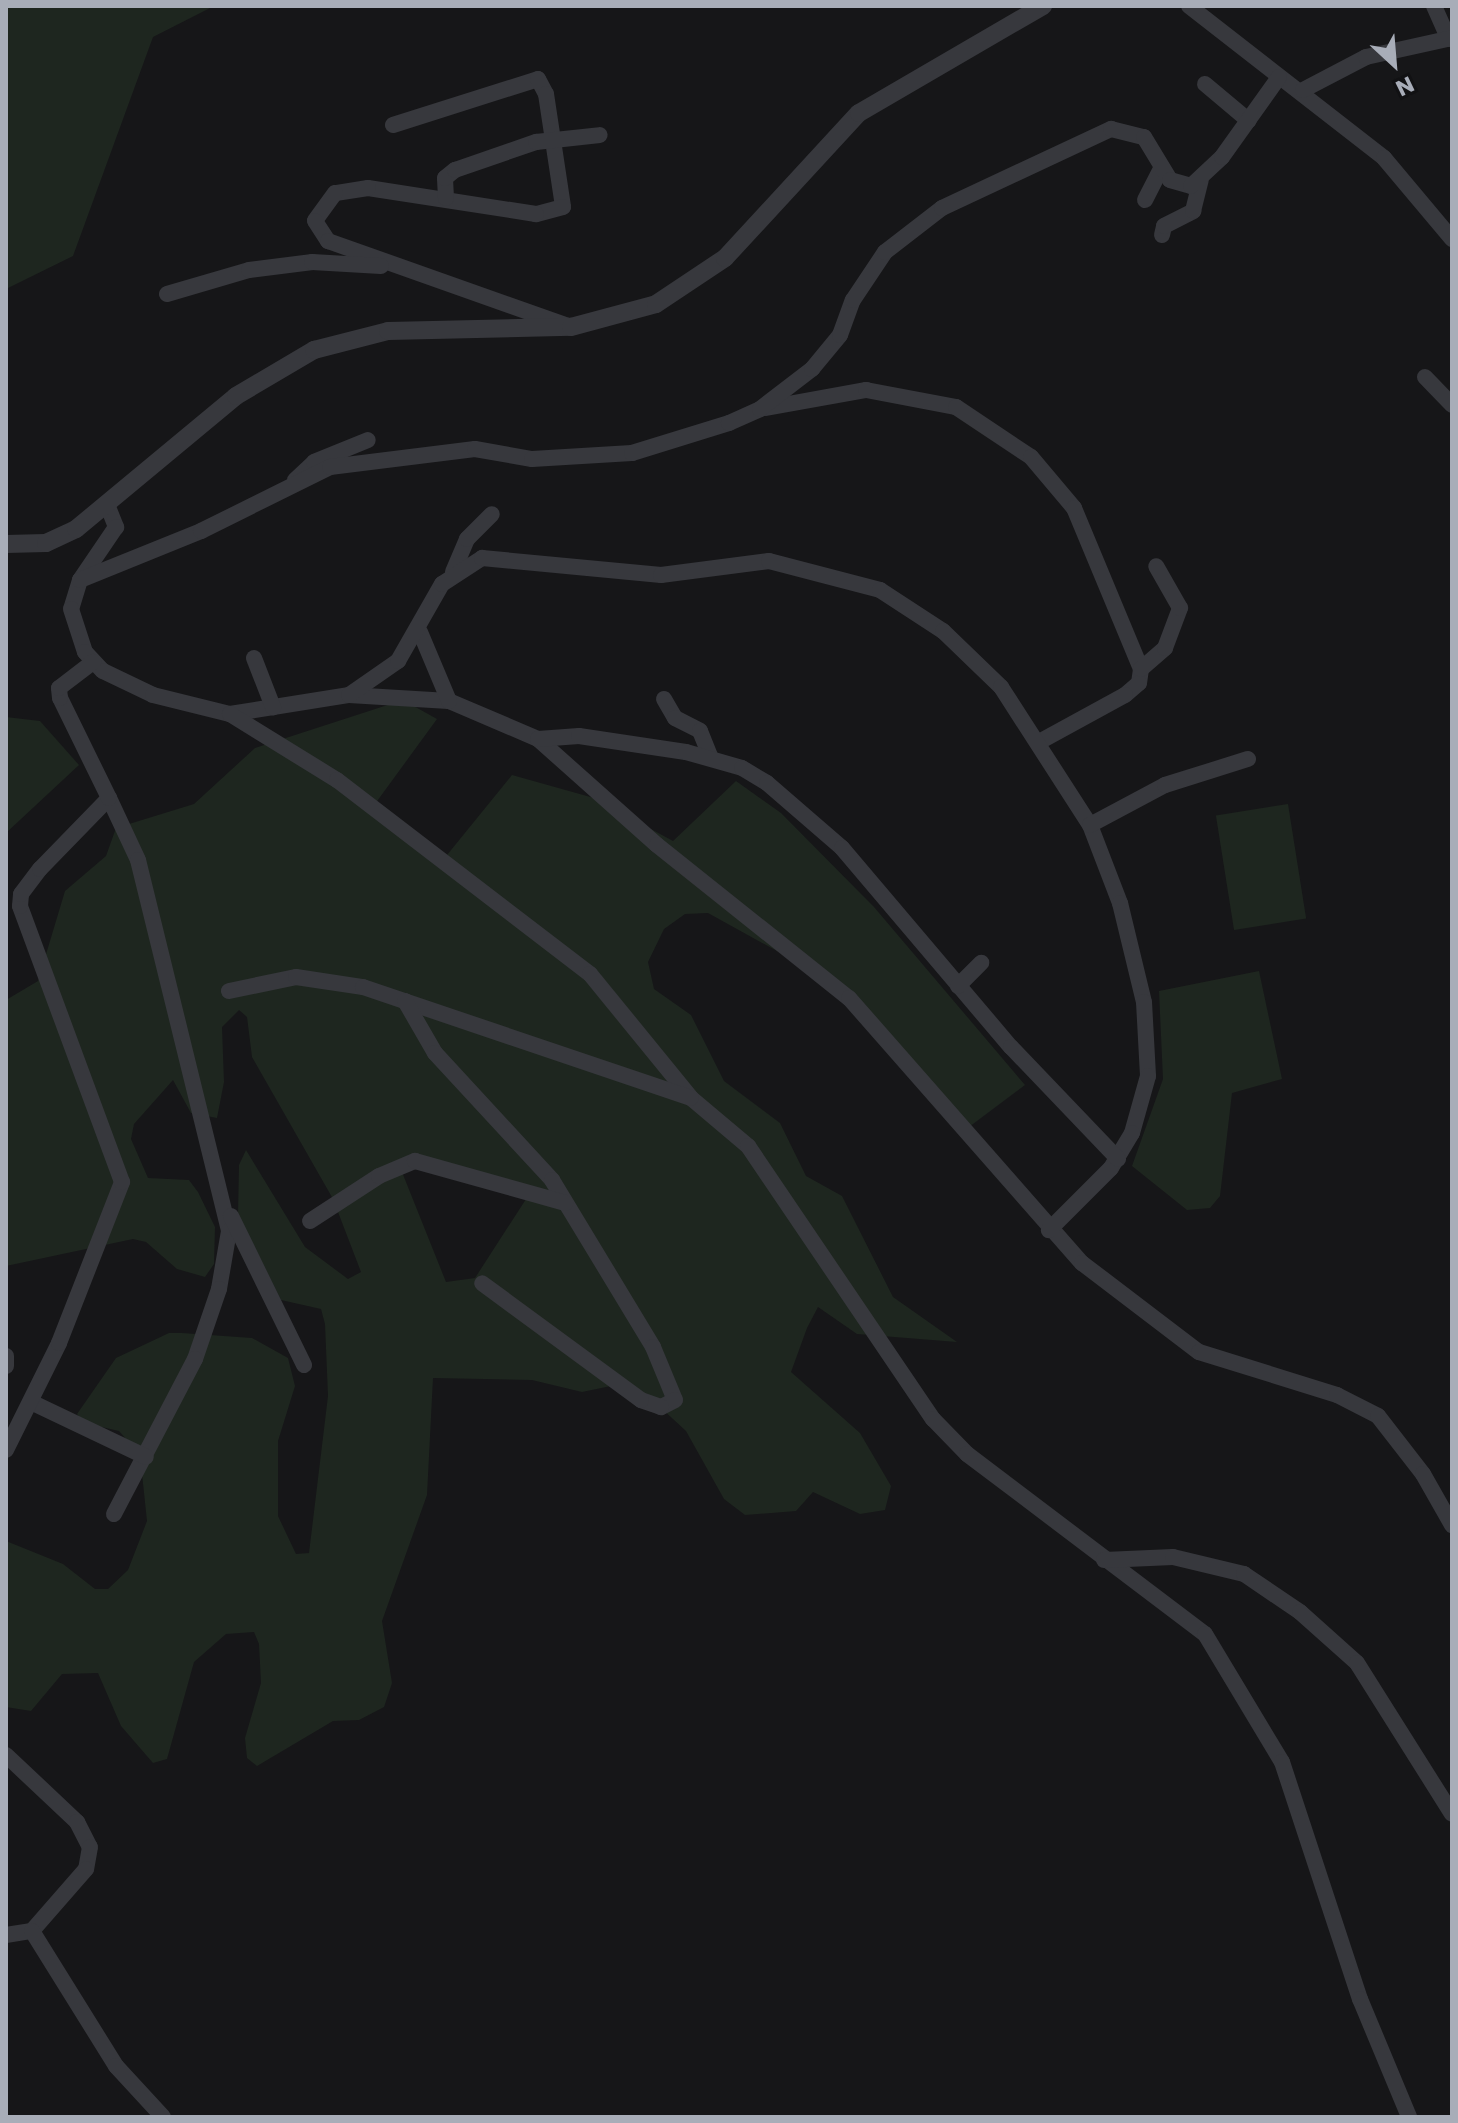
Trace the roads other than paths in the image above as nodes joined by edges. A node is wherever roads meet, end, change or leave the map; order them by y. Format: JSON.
{"nodes":[{"id":1,"x":1043,"y":6,"type":"edge"},
{"id":2,"x":1190,"y":6,"type":"edge"},
{"id":3,"x":1434,"y":6,"type":"edge"},
{"id":4,"x":1451,"y":39,"type":"edge"},
{"id":5,"x":1279,"y":77,"type":"junction"},
{"id":6,"x":1205,"y":84,"type":"dead end"},
{"id":7,"x":1303,"y":90,"type":"junction"},
{"id":8,"x":1249,"y":121,"type":"junction"},
{"id":9,"x":393,"y":125,"type":"dead end"},
{"id":10,"x":600,"y":135,"type":"dead end"},
{"id":11,"x":551,"y":139,"type":"junction"},
{"id":12,"x":1162,"y":167,"type":"junction"},
{"id":13,"x":1201,"y":180,"type":"junction"},
{"id":14,"x":446,"y":198,"type":"junction"},
{"id":15,"x":1145,"y":200,"type":"dead end"},
{"id":16,"x":1162,"y":235,"type":"dead end"},
{"id":17,"x":1452,"y":239,"type":"edge"},
{"id":18,"x":403,"y":269,"type":"junction"},
{"id":19,"x":167,"y":294,"type":"dead end"},
{"id":20,"x":571,"y":327,"type":"junction"},
{"id":21,"x":1425,"y":377,"type":"dead end"},
{"id":22,"x":1452,"y":405,"type":"edge"},
{"id":23,"x":760,"y":409,"type":"junction"},
{"id":24,"x":368,"y":440,"type":"dead end"},
{"id":25,"x":293,"y":485,"type":"junction"},
{"id":26,"x":108,"y":507,"type":"junction"},
{"id":27,"x":492,"y":514,"type":"dead end"},
{"id":28,"x":6,"y":544,"type":"edge"},
{"id":29,"x":1156,"y":566,"type":"dead end"},
{"id":30,"x":453,"y":572,"type":"junction"},
{"id":31,"x":80,"y":580,"type":"junction"},
{"id":32,"x":420,"y":632,"type":"junction"},
{"id":33,"x":254,"y":658,"type":"dead end"},
{"id":34,"x":93,"y":662,"type":"junction"},
{"id":35,"x":1141,"y":669,"type":"junction"},
{"id":36,"x":349,"y":695,"type":"junction"},
{"id":37,"x":664,"y":699,"type":"dead end"},
{"id":38,"x":449,"y":701,"type":"junction"},
{"id":39,"x":273,"y":707,"type":"junction"},
{"id":40,"x":230,"y":714,"type":"junction"},
{"id":41,"x":538,"y":739,"type":"junction"},
{"id":42,"x":1039,"y":742,"type":"junction"},
{"id":43,"x":711,"y":758,"type":"junction"},
{"id":44,"x":1248,"y":759,"type":"dead end"},
{"id":45,"x":109,"y":798,"type":"junction"},
{"id":46,"x":1090,"y":825,"type":"junction"},
{"id":47,"x":981,"y":963,"type":"dead end"},
{"id":48,"x":958,"y":986,"type":"junction"},
{"id":49,"x":229,"y":991,"type":"dead end"},
{"id":50,"x":405,"y":1001,"type":"junction"},
{"id":51,"x":691,"y":1098,"type":"junction"},
{"id":52,"x":1118,"y":1159,"type":"junction"},
{"id":53,"x":565,"y":1203,"type":"junction"},
{"id":54,"x":227,"y":1207,"type":"junction"},
{"id":55,"x":310,"y":1221,"type":"dead end"},
{"id":56,"x":1049,"y":1230,"type":"junction"},
{"id":57,"x":482,"y":1283,"type":"dead end"},
{"id":58,"x":6,"y":1356,"type":"edge"},
{"id":59,"x":304,"y":1365,"type":"dead end"},
{"id":60,"x":6,"y":1366,"type":"edge"},
{"id":61,"x":33,"y":1403,"type":"junction"},
{"id":62,"x":6,"y":1449,"type":"edge"},
{"id":63,"x":146,"y":1457,"type":"junction"},
{"id":64,"x":114,"y":1514,"type":"dead end"},
{"id":65,"x":1452,"y":1525,"type":"edge"},
{"id":66,"x":1103,"y":1560,"type":"junction"},
{"id":67,"x":6,"y":1755,"type":"edge"},
{"id":68,"x":1452,"y":1814,"type":"edge"},
{"id":69,"x":32,"y":1931,"type":"junction"},
{"id":70,"x":6,"y":1935,"type":"edge"},
{"id":71,"x":163,"y":2117,"type":"edge"},
{"id":72,"x":1409,"y":2117,"type":"edge"}],
"edges":[{"from":1,"to":20,"type":"street"},
{"from":2,"to":5,"type":"street"},
{"from":3,"to":4,"type":"street"},
{"from":4,"to":7,"type":"street"},
{"from":5,"to":7,"type":"street"},
{"from":5,"to":8,"type":"street"},
{"from":6,"to":8,"type":"street"},
{"from":7,"to":17,"type":"street"},
{"from":8,"to":13,"type":"street"},
{"from":9,"to":11,"type":"street"},
{"from":10,"to":11,"type":"street"},
{"from":11,"to":14,"type":"street"},
{"from":11,"to":14,"type":"street"},
{"from":12,"to":13,"type":"street"},
{"from":12,"to":15,"type":"street"},
{"from":12,"to":23,"type":"street"},
{"from":13,"to":16,"type":"street"},
{"from":14,"to":18,"type":"street"},
{"from":18,"to":19,"type":"street"},
{"from":18,"to":20,"type":"street"},
{"from":20,"to":26,"type":"street"},
{"from":21,"to":22,"type":"street"},
{"from":23,"to":25,"type":"street"},
{"from":23,"to":35,"type":"street"},
{"from":24,"to":25,"type":"street"},
{"from":25,"to":31,"type":"street"},
{"from":26,"to":28,"type":"street"},
{"from":26,"to":31,"type":"street"},
{"from":27,"to":30,"type":"street"},
{"from":29,"to":35,"type":"street"},
{"from":30,"to":32,"type":"street"},
{"from":30,"to":42,"type":"street"},
{"from":31,"to":34,"type":"street"},
{"from":32,"to":36,"type":"street"},
{"from":32,"to":38,"type":"street"},
{"from":33,"to":39,"type":"street"},
{"from":34,"to":40,"type":"street"},
{"from":34,"to":45,"type":"street"},
{"from":35,"to":42,"type":"street"},
{"from":36,"to":38,"type":"street"},
{"from":36,"to":39,"type":"street"},
{"from":37,"to":43,"type":"street"},
{"from":38,"to":41,"type":"street"},
{"from":39,"to":40,"type":"street"},
{"from":40,"to":51,"type":"street"},
{"from":41,"to":43,"type":"street"},
{"from":41,"to":56,"type":"street"},
{"from":42,"to":46,"type":"street"},
{"from":43,"to":48,"type":"street"},
{"from":44,"to":46,"type":"street"},
{"from":45,"to":54,"type":"street"},
{"from":45,"to":61,"type":"street"},
{"from":46,"to":52,"type":"street"},
{"from":47,"to":48,"type":"street"},
{"from":48,"to":52,"type":"street"},
{"from":49,"to":50,"type":"street"},
{"from":50,"to":51,"type":"street"},
{"from":50,"to":53,"type":"street"},
{"from":51,"to":66,"type":"street"},
{"from":52,"to":56,"type":"street"},
{"from":53,"to":55,"type":"street"},
{"from":53,"to":57,"type":"street"},
{"from":54,"to":59,"type":"street"},
{"from":54,"to":63,"type":"street"},
{"from":56,"to":65,"type":"street"},
{"from":58,"to":60,"type":"street"},
{"from":61,"to":62,"type":"street"},
{"from":61,"to":63,"type":"street"},
{"from":63,"to":64,"type":"street"},
{"from":66,"to":68,"type":"street"},
{"from":66,"to":72,"type":"street"},
{"from":67,"to":69,"type":"street"},
{"from":69,"to":70,"type":"street"},
{"from":69,"to":71,"type":"street"}]}
